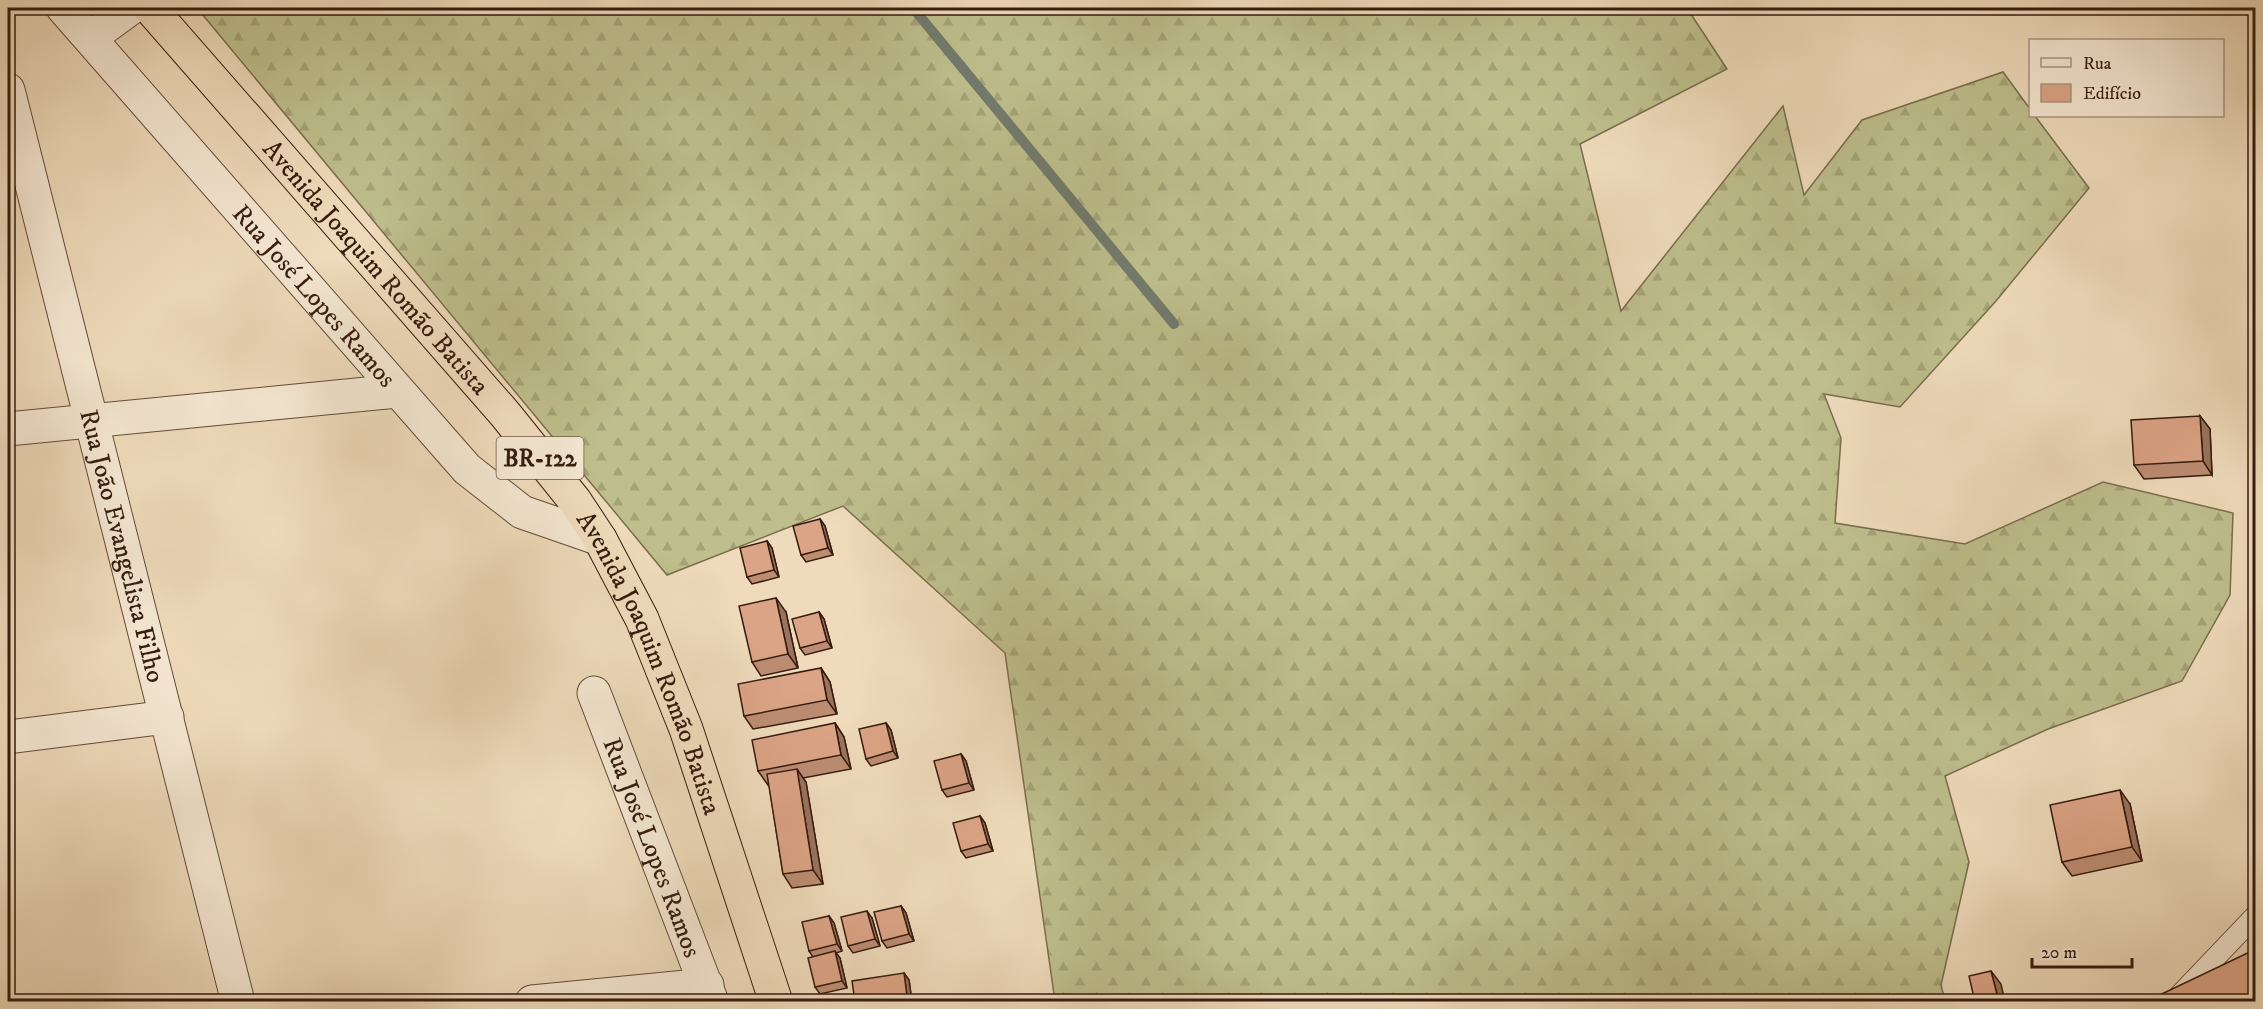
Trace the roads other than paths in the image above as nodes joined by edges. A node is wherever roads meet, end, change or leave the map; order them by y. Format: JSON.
{"nodes":[{"id":1,"x":63,"y":8,"type":"edge"},
{"id":2,"x":131,"y":8,"type":"edge"},
{"id":3,"x":150,"y":8,"type":"edge"},
{"id":4,"x":90,"y":38,"type":"junction"},
{"id":5,"x":8,"y":90,"type":"edge"},
{"id":6,"x":397,"y":391,"type":"junction"},
{"id":7,"x":92,"y":420,"type":"junction"},
{"id":8,"x":8,"y":429,"type":"edge"},
{"id":9,"x":600,"y":539,"type":"junction"},
{"id":10,"x":594,"y":693,"type":"dead end"},
{"id":11,"x":167,"y":717,"type":"junction"},
{"id":12,"x":8,"y":737,"type":"edge"},
{"id":13,"x":2256,"y":915,"type":"edge"},
{"id":14,"x":710,"y":993,"type":"edge"},
{"id":15,"x":238,"y":1002,"type":"edge"},
{"id":16,"x":532,"y":1002,"type":"edge"},
{"id":17,"x":776,"y":1002,"type":"edge"},
{"id":18,"x":2173,"y":1002,"type":"edge"}],
"edges":[{"from":1,"to":4,"type":"street","name":"Rua José Lopes Ramos"},
{"from":2,"to":4,"type":"street"},
{"from":3,"to":9,"type":"highway","name":"Avenida Joaquim Romão Batista","number":"BR-122"},
{"from":4,"to":6,"type":"street","name":"Rua José Lopes Ramos"},
{"from":5,"to":7,"type":"street","name":"Rua João Evangelista Filho"},
{"from":6,"to":7,"type":"street"},
{"from":6,"to":9,"type":"street","name":"Rua José Lopes Ramos"},
{"from":7,"to":8,"type":"street"},
{"from":7,"to":11,"type":"street","name":"Rua João Evangelista Filho"},
{"from":9,"to":17,"type":"highway","name":"Avenida Joaquim Romão Batista","number":"BR-122"},
{"from":10,"to":14,"type":"street","name":"Rua José Lopes Ramos"},
{"from":11,"to":12,"type":"street"},
{"from":11,"to":15,"type":"street","name":"Rua João Evangelista Filho"},
{"from":13,"to":18,"type":"lane"},
{"from":14,"to":16,"type":"street"}]}
